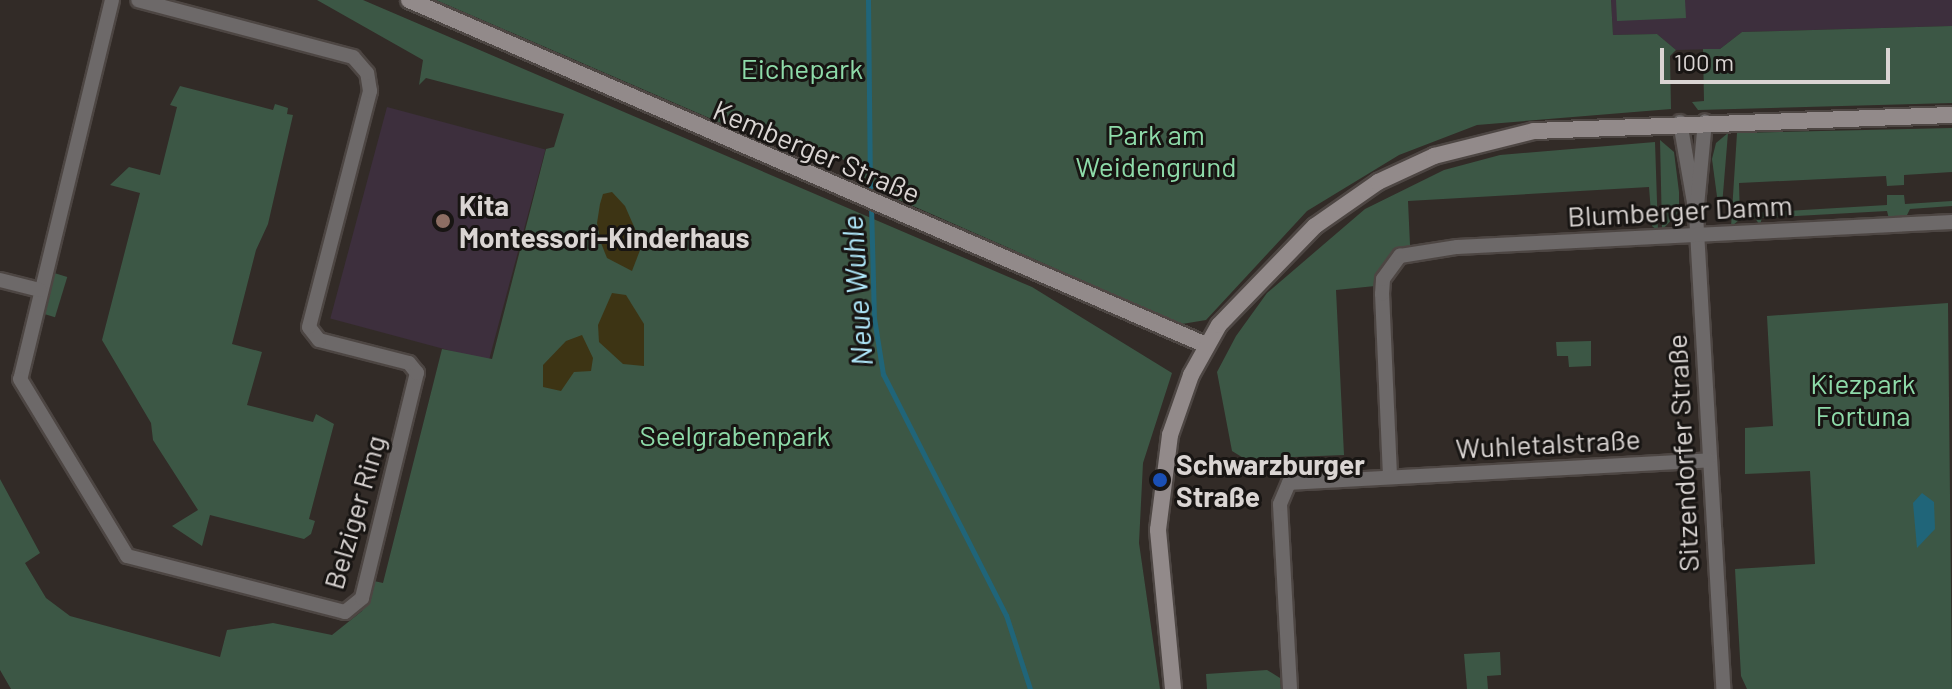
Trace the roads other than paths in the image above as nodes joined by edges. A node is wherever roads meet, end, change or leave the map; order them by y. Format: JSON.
{"nodes":[{"id":1,"x":112,"y":0,"type":"edge"},
{"id":2,"x":138,"y":0,"type":"edge"},
{"id":3,"x":409,"y":0,"type":"edge"},
{"id":4,"x":1952,"y":115,"type":"edge"},
{"id":5,"x":1705,"y":121,"type":"junction"},
{"id":6,"x":1680,"y":122,"type":"junction"},
{"id":7,"x":1696,"y":214,"type":"junction"},
{"id":8,"x":1952,"y":222,"type":"edge"},
{"id":9,"x":1696,"y":237,"type":"junction"},
{"id":10,"x":0,"y":280,"type":"edge"},
{"id":11,"x":40,"y":290,"type":"junction"},
{"id":12,"x":1206,"y":345,"type":"junction"},
{"id":13,"x":1708,"y":460,"type":"junction"},
{"id":14,"x":1390,"y":476,"type":"junction"},
{"id":15,"x":1173,"y":689,"type":"edge"},
{"id":16,"x":1290,"y":689,"type":"edge"},
{"id":17,"x":1723,"y":689,"type":"edge"}],
"edges":[{"from":1,"to":11,"type":"street","name":"Belziger Ring"},
{"from":2,"to":11,"type":"street","name":"Belziger Ring"},
{"from":3,"to":12,"type":"main road","name":"Kemberger Straße"},
{"from":4,"to":5,"type":"main road"},
{"from":5,"to":6,"type":"main road"},
{"from":5,"to":7,"type":"street","name":"Sitzendorfer Straße"},
{"from":6,"to":7,"type":"street","name":"Sitzendorfer Straße"},
{"from":6,"to":12,"type":"main road"},
{"from":7,"to":9,"type":"street","name":"Sitzendorfer Straße"},
{"from":8,"to":9,"type":"street","name":"Blumberger Damm"},
{"from":9,"to":13,"type":"street","name":"Sitzendorfer Straße"},
{"from":9,"to":14,"type":"street","name":"Blumberger Damm"},
{"from":10,"to":11,"type":"street"},
{"from":12,"to":15,"type":"main road"},
{"from":13,"to":14,"type":"street","name":"Wuhletalstraße"},
{"from":13,"to":17,"type":"street","name":"Sitzendorfer Straße"},
{"from":14,"to":16,"type":"street","name":"Wuhletalstraße"}]}
